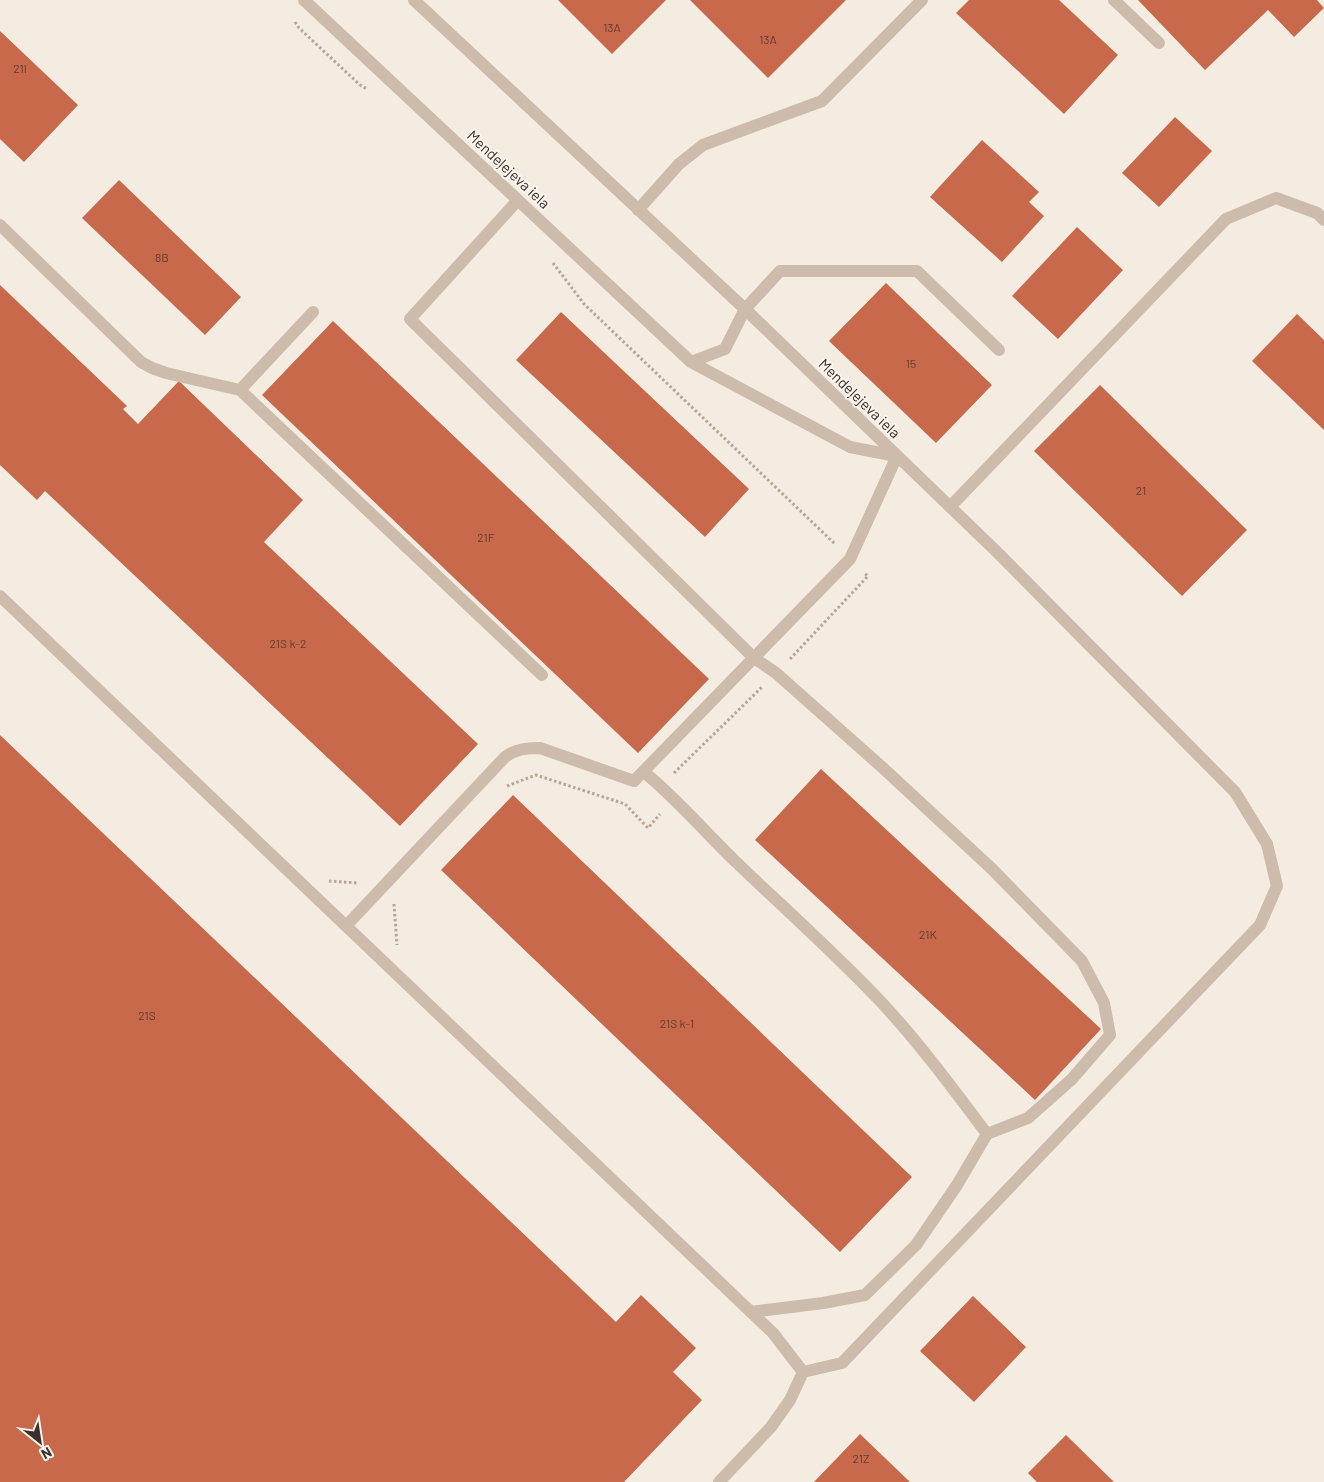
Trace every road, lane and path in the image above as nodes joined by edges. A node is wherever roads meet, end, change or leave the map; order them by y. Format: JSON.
{"nodes":[{"id":1,"x":304,"y":0,"type":"edge"},
{"id":2,"x":414,"y":0,"type":"edge"},
{"id":3,"x":922,"y":0,"type":"edge"},
{"id":4,"x":1114,"y":0,"type":"edge"},
{"id":5,"x":294,"y":21,"type":"dead end"},
{"id":6,"x":1159,"y":43,"type":"dead end"},
{"id":7,"x":374,"y":92,"type":"dead end"},
{"id":8,"x":518,"y":200,"type":"junction"},
{"id":9,"x":638,"y":210,"type":"junction"},
{"id":10,"x":1324,"y":220,"type":"edge"},
{"id":11,"x":0,"y":225,"type":"edge"},
{"id":12,"x":550,"y":258,"type":"dead end"},
{"id":13,"x":745,"y":309,"type":"junction"},
{"id":14,"x":313,"y":312,"type":"dead end"},
{"id":15,"x":999,"y":350,"type":"dead end"},
{"id":16,"x":691,"y":362,"type":"junction"},
{"id":17,"x":240,"y":390,"type":"junction"},
{"id":18,"x":897,"y":456,"type":"junction"},
{"id":19,"x":950,"y":507,"type":"junction"},
{"id":20,"x":850,"y":559,"type":"junction"},
{"id":21,"x":868,"y":576,"type":"dead end"},
{"id":22,"x":0,"y":596,"type":"edge"},
{"id":23,"x":754,"y":658,"type":"junction"},
{"id":24,"x":542,"y":675,"type":"dead end"},
{"id":25,"x":644,"y":772,"type":"junction"},
{"id":26,"x":346,"y":926,"type":"junction"},
{"id":27,"x":987,"y":1134,"type":"junction"},
{"id":28,"x":751,"y":1312,"type":"junction"},
{"id":29,"x":803,"y":1372,"type":"junction"},
{"id":30,"x":720,"y":1482,"type":"edge"}],
"edges":[{"from":1,"to":8,"type":"street","name":"Mendeļejeva iela"},
{"from":2,"to":9,"type":"street","name":"Mendeļejeva iela"},
{"from":3,"to":9,"type":"street"},
{"from":4,"to":6,"type":"street"},
{"from":5,"to":7,"type":"path"},
{"from":8,"to":16,"type":"street","name":"Mendeļejeva iela"},
{"from":8,"to":23,"type":"street"},
{"from":9,"to":13,"type":"street","name":"Mendeļejeva iela"},
{"from":10,"to":19,"type":"street"},
{"from":11,"to":17,"type":"street"},
{"from":12,"to":20,"type":"path"},
{"from":13,"to":15,"type":"street"},
{"from":13,"to":16,"type":"street"},
{"from":13,"to":18,"type":"street","name":"Mendeļejeva iela"},
{"from":14,"to":17,"type":"street"},
{"from":16,"to":18,"type":"street","name":"Mendeļejeva iela"},
{"from":17,"to":24,"type":"street"},
{"from":18,"to":19,"type":"street"},
{"from":18,"to":20,"type":"street"},
{"from":19,"to":29,"type":"street"},
{"from":20,"to":21,"type":"path"},
{"from":20,"to":23,"type":"street"},
{"from":22,"to":26,"type":"street"},
{"from":23,"to":25,"type":"street"},
{"from":23,"to":27,"type":"street"},
{"from":25,"to":26,"type":"street"},
{"from":25,"to":27,"type":"street"},
{"from":26,"to":28,"type":"street"},
{"from":27,"to":28,"type":"street"},
{"from":28,"to":29,"type":"street"},
{"from":29,"to":30,"type":"street"}]}
